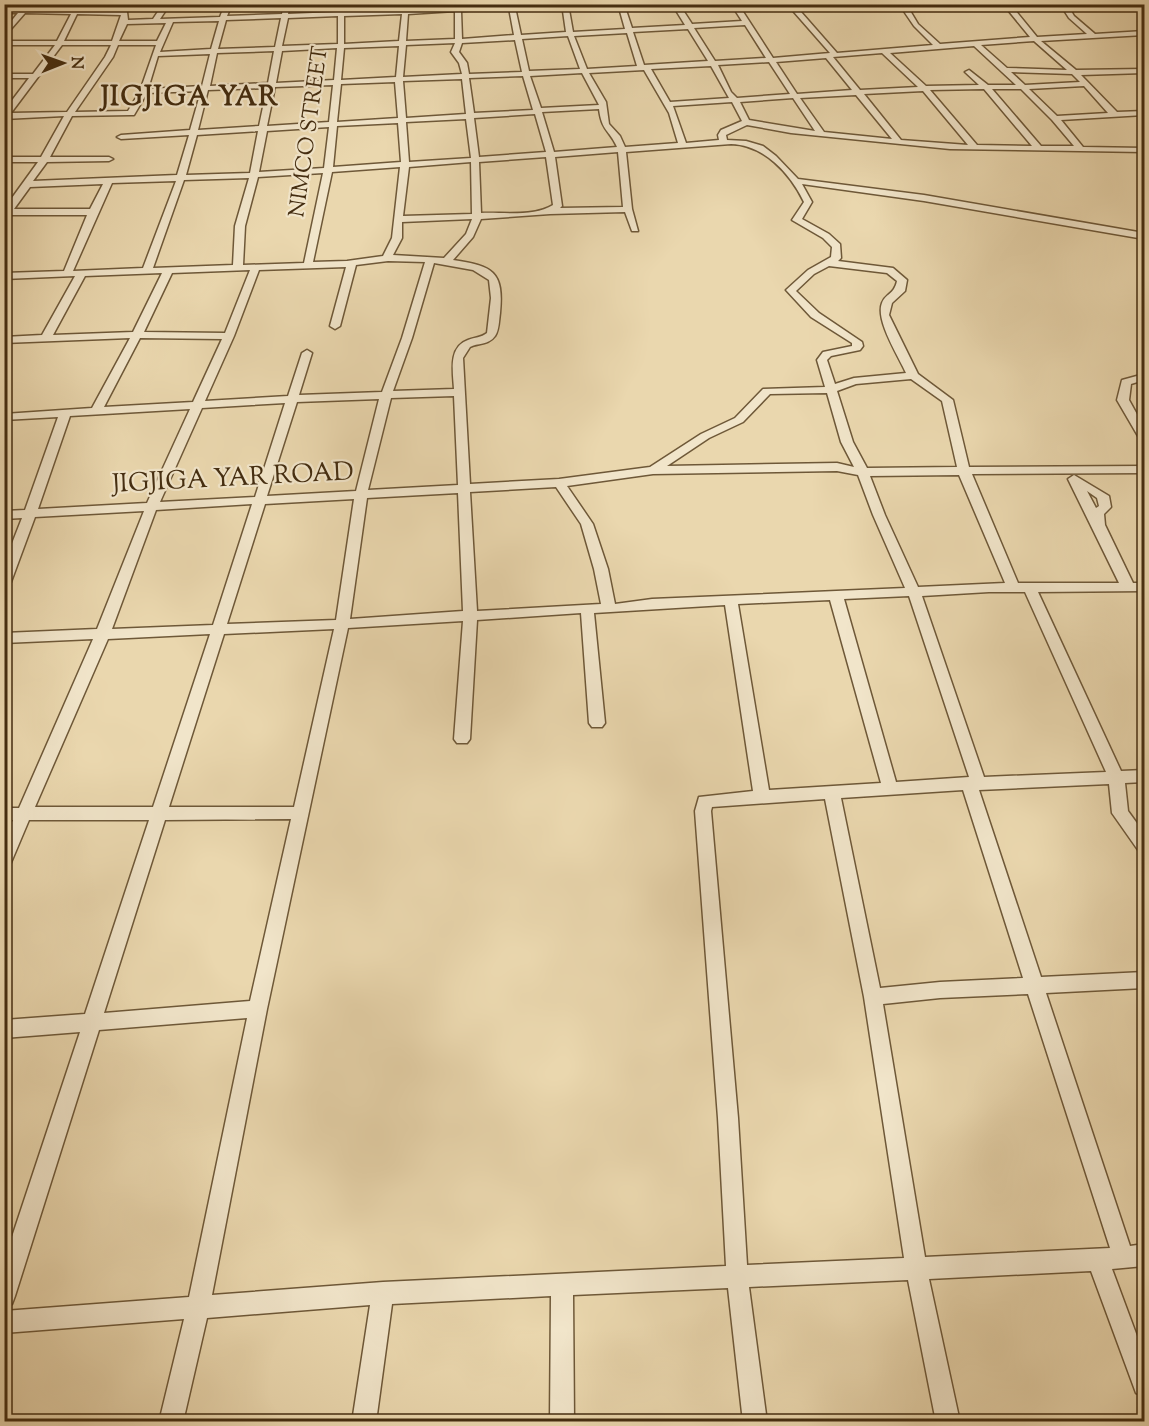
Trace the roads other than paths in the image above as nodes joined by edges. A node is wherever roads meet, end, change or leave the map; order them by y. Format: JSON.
{"nodes":[{"id":1,"x":30,"y":4,"type":"edge"},
{"id":2,"x":85,"y":4,"type":"edge"},
{"id":3,"x":128,"y":4,"type":"edge"},
{"id":4,"x":167,"y":4,"type":"edge"},
{"id":5,"x":259,"y":4,"type":"edge"},
{"id":6,"x":287,"y":4,"type":"edge"},
{"id":7,"x":341,"y":4,"type":"edge"},
{"id":8,"x":396,"y":4,"type":"edge"},
{"id":9,"x":536,"y":4,"type":"edge"},
{"id":10,"x":565,"y":4,"type":"edge"},
{"id":11,"x":621,"y":4,"type":"edge"},
{"id":12,"x":675,"y":4,"type":"edge"},
{"id":13,"x":734,"y":4,"type":"edge"},
{"id":14,"x":790,"y":4,"type":"edge"},
{"id":15,"x":902,"y":4,"type":"edge"},
{"id":16,"x":1006,"y":4,"type":"edge"},
{"id":17,"x":1062,"y":4,"type":"edge"},
{"id":18,"x":511,"y":5,"type":"edge"},
{"id":19,"x":228,"y":6,"type":"edge"},
{"id":20,"x":454,"y":8,"type":"edge"},
{"id":21,"x":4,"y":11,"type":"edge"},
{"id":22,"x":22,"y":11,"type":"junction"},
{"id":23,"x":75,"y":12,"type":"junction"},
{"id":24,"x":123,"y":12,"type":"junction"},
{"id":25,"x":402,"y":12,"type":"junction"},
{"id":26,"x":341,"y":15,"type":"junction"},
{"id":27,"x":284,"y":16,"type":"junction"},
{"id":28,"x":223,"y":19,"type":"junction"},
{"id":29,"x":155,"y":21,"type":"junction"},
{"id":30,"x":170,"y":21,"type":"junction"},
{"id":31,"x":124,"y":22,"type":"junction"},
{"id":32,"x":747,"y":23,"type":"junction"},
{"id":33,"x":688,"y":26,"type":"junction"},
{"id":34,"x":630,"y":29,"type":"junction"},
{"id":35,"x":570,"y":33,"type":"junction"},
{"id":36,"x":1144,"y":33,"type":"edge"},
{"id":37,"x":4,"y":35,"type":"edge"},
{"id":38,"x":1095,"y":36,"type":"junction"},
{"id":39,"x":517,"y":37,"type":"junction"},
{"id":40,"x":1034,"y":39,"type":"junction"},
{"id":41,"x":459,"y":41,"type":"junction"},
{"id":42,"x":159,"y":42,"type":"junction"},
{"id":43,"x":4,"y":43,"type":"edge"},
{"id":44,"x":116,"y":43,"type":"junction"},
{"id":45,"x":59,"y":44,"type":"junction"},
{"id":46,"x":402,"y":44,"type":"junction"},
{"id":47,"x":976,"y":44,"type":"junction"},
{"id":48,"x":341,"y":47,"type":"junction"},
{"id":49,"x":939,"y":47,"type":"junction"},
{"id":50,"x":278,"y":49,"type":"junction"},
{"id":51,"x":212,"y":51,"type":"junction"},
{"id":52,"x":884,"y":51,"type":"junction"},
{"id":53,"x":155,"y":54,"type":"junction"},
{"id":54,"x":832,"y":55,"type":"junction"},
{"id":55,"x":772,"y":60,"type":"junction"},
{"id":56,"x":713,"y":63,"type":"junction"},
{"id":57,"x":644,"y":67,"type":"junction"},
{"id":58,"x":1008,"y":70,"type":"junction"},
{"id":59,"x":584,"y":71,"type":"junction"},
{"id":60,"x":1131,"y":71,"type":"junction"},
{"id":61,"x":1144,"y":71,"type":"edge"},
{"id":62,"x":969,"y":72,"type":"dead end"},
{"id":63,"x":1074,"y":72,"type":"junction"},
{"id":64,"x":526,"y":74,"type":"junction"},
{"id":65,"x":4,"y":76,"type":"edge"},
{"id":66,"x":35,"y":76,"type":"junction"},
{"id":67,"x":465,"y":76,"type":"junction"},
{"id":68,"x":399,"y":80,"type":"junction"},
{"id":69,"x":1144,"y":82,"type":"edge"},
{"id":70,"x":336,"y":84,"type":"junction"},
{"id":71,"x":1084,"y":84,"type":"junction"},
{"id":72,"x":269,"y":86,"type":"junction"},
{"id":73,"x":984,"y":86,"type":"junction"},
{"id":74,"x":1023,"y":87,"type":"junction"},
{"id":75,"x":205,"y":88,"type":"junction"},
{"id":76,"x":925,"y":89,"type":"junction"},
{"id":77,"x":144,"y":91,"type":"junction"},
{"id":78,"x":858,"y":92,"type":"junction"},
{"id":79,"x":795,"y":96,"type":"junction"},
{"id":80,"x":735,"y":100,"type":"junction"},
{"id":81,"x":668,"y":104,"type":"junction"},
{"id":82,"x":603,"y":107,"type":"junction"},
{"id":83,"x":537,"y":111,"type":"junction"},
{"id":84,"x":1144,"y":113,"type":"edge"},
{"id":85,"x":69,"y":114,"type":"junction"},
{"id":86,"x":5,"y":116,"type":"edge"},
{"id":87,"x":469,"y":116,"type":"junction"},
{"id":88,"x":1116,"y":116,"type":"junction"},
{"id":89,"x":1055,"y":118,"type":"junction"},
{"id":90,"x":402,"y":121,"type":"junction"},
{"id":91,"x":746,"y":122,"type":"junction"},
{"id":92,"x":333,"y":126,"type":"junction"},
{"id":93,"x":263,"y":129,"type":"junction"},
{"id":94,"x":192,"y":134,"type":"junction"},
{"id":95,"x":821,"y":135,"type":"junction"},
{"id":96,"x":723,"y":142,"type":"junction"},
{"id":97,"x":899,"y":142,"type":"junction"},
{"id":98,"x":683,"y":145,"type":"junction"},
{"id":99,"x":114,"y":148,"type":"junction"},
{"id":100,"x":975,"y":148,"type":"junction"},
{"id":101,"x":622,"y":149,"type":"junction"},
{"id":102,"x":1038,"y":149,"type":"junction"},
{"id":103,"x":1082,"y":150,"type":"junction"},
{"id":104,"x":1144,"y":150,"type":"edge"},
{"id":105,"x":549,"y":154,"type":"junction"},
{"id":106,"x":475,"y":159,"type":"junction"},
{"id":107,"x":4,"y":160,"type":"edge"},
{"id":108,"x":44,"y":160,"type":"junction"},
{"id":109,"x":405,"y":164,"type":"junction"},
{"id":110,"x":328,"y":170,"type":"junction"},
{"id":111,"x":254,"y":175,"type":"junction"},
{"id":112,"x":181,"y":179,"type":"junction"},
{"id":113,"x":796,"y":181,"type":"junction"},
{"id":114,"x":108,"y":182,"type":"junction"},
{"id":115,"x":28,"y":184,"type":"junction"},
{"id":116,"x":628,"y":209,"type":"junction"},
{"id":117,"x":550,"y":211,"type":"junction"},
{"id":118,"x":93,"y":212,"type":"junction"},
{"id":119,"x":5,"y":214,"type":"edge"},
{"id":120,"x":477,"y":217,"type":"junction"},
{"id":121,"x":398,"y":219,"type":"junction"},
{"id":122,"x":636,"y":230,"type":"dead end"},
{"id":123,"x":1144,"y":236,"type":"edge"},
{"id":124,"x":387,"y":258,"type":"junction"},
{"id":125,"x":430,"y":261,"type":"junction"},
{"id":126,"x":445,"y":262,"type":"junction"},
{"id":127,"x":352,"y":263,"type":"junction"},
{"id":128,"x":830,"y":263,"type":"junction"},
{"id":129,"x":308,"y":264,"type":"junction"},
{"id":130,"x":238,"y":266,"type":"junction"},
{"id":131,"x":256,"y":266,"type":"junction"},
{"id":132,"x":148,"y":269,"type":"junction"},
{"id":133,"x":169,"y":269,"type":"junction"},
{"id":134,"x":68,"y":272,"type":"junction"},
{"id":135,"x":82,"y":272,"type":"junction"},
{"id":136,"x":4,"y":276,"type":"edge"},
{"id":137,"x":335,"y":326,"type":"dead end"},
{"id":138,"x":136,"y":335,"type":"junction"},
{"id":139,"x":230,"y":336,"type":"junction"},
{"id":140,"x":46,"y":338,"type":"junction"},
{"id":141,"x":4,"y":340,"type":"edge"},
{"id":142,"x":307,"y":353,"type":"dead end"},
{"id":143,"x":913,"y":376,"type":"junction"},
{"id":144,"x":1144,"y":377,"type":"edge"},
{"id":145,"x":830,"y":390,"type":"junction"},
{"id":146,"x":461,"y":392,"type":"junction"},
{"id":147,"x":386,"y":395,"type":"junction"},
{"id":148,"x":293,"y":399,"type":"junction"},
{"id":149,"x":196,"y":405,"type":"junction"},
{"id":150,"x":96,"y":411,"type":"junction"},
{"id":151,"x":65,"y":412,"type":"junction"},
{"id":152,"x":4,"y":417,"type":"edge"},
{"id":153,"x":1144,"y":436,"type":"edge"},
{"id":154,"x":1144,"y":469,"type":"edge"},
{"id":155,"x":654,"y":470,"type":"junction"},
{"id":156,"x":964,"y":471,"type":"junction"},
{"id":157,"x":864,"y":472,"type":"junction"},
{"id":158,"x":1072,"y":475,"type":"junction"},
{"id":159,"x":559,"y":483,"type":"junction"},
{"id":160,"x":464,"y":488,"type":"junction"},
{"id":161,"x":361,"y":494,"type":"junction"},
{"id":162,"x":261,"y":500,"type":"junction"},
{"id":163,"x":152,"y":505,"type":"junction"},
{"id":164,"x":29,"y":513,"type":"junction"},
{"id":165,"x":4,"y":515,"type":"edge"},
{"id":166,"x":4,"y":582,"type":"edge"},
{"id":167,"x":1013,"y":587,"type":"junction"},
{"id":168,"x":1029,"y":587,"type":"junction"},
{"id":169,"x":1139,"y":589,"type":"edge"},
{"id":170,"x":915,"y":592,"type":"junction"},
{"id":171,"x":836,"y":596,"type":"junction"},
{"id":172,"x":731,"y":601,"type":"junction"},
{"id":173,"x":587,"y":608,"type":"junction"},
{"id":174,"x":609,"y":609,"type":"junction"},
{"id":175,"x":471,"y":615,"type":"junction"},
{"id":176,"x":342,"y":624,"type":"junction"},
{"id":177,"x":219,"y":629,"type":"junction"},
{"id":178,"x":103,"y":633,"type":"junction"},
{"id":179,"x":4,"y":638,"type":"edge"},
{"id":180,"x":597,"y":723,"type":"dead end"},
{"id":181,"x":462,"y":739,"type":"dead end"},
{"id":182,"x":1144,"y":776,"type":"edge"},
{"id":183,"x":1116,"y":777,"type":"junction"},
{"id":184,"x":974,"y":784,"type":"junction"},
{"id":185,"x":890,"y":788,"type":"junction"},
{"id":186,"x":832,"y":792,"type":"junction"},
{"id":187,"x":762,"y":797,"type":"junction"},
{"id":188,"x":25,"y":813,"type":"junction"},
{"id":189,"x":158,"y":813,"type":"junction"},
{"id":190,"x":302,"y":813,"type":"junction"},
{"id":191,"x":4,"y":814,"type":"edge"},
{"id":192,"x":1144,"y":845,"type":"edge"},
{"id":193,"x":4,"y":860,"type":"edge"},
{"id":194,"x":1144,"y":980,"type":"edge"},
{"id":195,"x":1035,"y":986,"type":"junction"},
{"id":196,"x":873,"y":997,"type":"junction"},
{"id":197,"x":258,"y":1009,"type":"junction"},
{"id":198,"x":92,"y":1021,"type":"junction"},
{"id":199,"x":4,"y":1029,"type":"edge"},
{"id":200,"x":1134,"y":1256,"type":"edge"},
{"id":201,"x":1098,"y":1260,"type":"junction"},
{"id":202,"x":916,"y":1267,"type":"junction"},
{"id":203,"x":737,"y":1276,"type":"junction"},
{"id":204,"x":562,"y":1285,"type":"junction"},
{"id":205,"x":383,"y":1293,"type":"junction"},
{"id":206,"x":4,"y":1296,"type":"edge"},
{"id":207,"x":198,"y":1308,"type":"junction"},
{"id":208,"x":4,"y":1322,"type":"edge"},
{"id":209,"x":1144,"y":1385,"type":"edge"},
{"id":210,"x":171,"y":1422,"type":"edge"},
{"id":211,"x":364,"y":1422,"type":"edge"},
{"id":212,"x":562,"y":1422,"type":"edge"},
{"id":213,"x":755,"y":1422,"type":"edge"},
{"id":214,"x":948,"y":1422,"type":"edge"}],
"edges":[{"from":1,"to":22,"type":"street"},
{"from":2,"to":23,"type":"street"},
{"from":3,"to":24,"type":"street"},
{"from":4,"to":29,"type":"street"},
{"from":5,"to":19,"type":"street"},
{"from":6,"to":27,"type":"street"},
{"from":7,"to":26,"type":"street","name":"NIMCO STREET"},
{"from":8,"to":25,"type":"street"},
{"from":9,"to":18,"type":"street"},
{"from":10,"to":35,"type":"street"},
{"from":11,"to":34,"type":"street"},
{"from":12,"to":33,"type":"street"},
{"from":13,"to":32,"type":"street"},
{"from":14,"to":54,"type":"street"},
{"from":15,"to":49,"type":"street"},
{"from":16,"to":40,"type":"street"},
{"from":17,"to":38,"type":"street"},
{"from":18,"to":20,"type":"street"},
{"from":18,"to":39,"type":"street"},
{"from":19,"to":28,"type":"street"},
{"from":20,"to":25,"type":"street"},
{"from":20,"to":41,"type":"street"},
{"from":21,"to":22,"type":"street"},
{"from":22,"to":23,"type":"street"},
{"from":22,"to":37,"type":"street"},
{"from":23,"to":24,"type":"street"},
{"from":23,"to":45,"type":"street"},
{"from":24,"to":31,"type":"street"},
{"from":25,"to":26,"type":"street"},
{"from":25,"to":46,"type":"street"},
{"from":26,"to":27,"type":"street"},
{"from":26,"to":48,"type":"street","name":"NIMCO STREET"},
{"from":27,"to":28,"type":"street"},
{"from":27,"to":50,"type":"street"},
{"from":28,"to":30,"type":"street"},
{"from":28,"to":51,"type":"street"},
{"from":29,"to":30,"type":"street"},
{"from":29,"to":31,"type":"street"},
{"from":30,"to":42,"type":"street"},
{"from":31,"to":44,"type":"street"},
{"from":32,"to":33,"type":"street"},
{"from":32,"to":55,"type":"street"},
{"from":33,"to":34,"type":"street"},
{"from":33,"to":56,"type":"street"},
{"from":34,"to":35,"type":"street"},
{"from":34,"to":57,"type":"street"},
{"from":35,"to":39,"type":"street"},
{"from":35,"to":59,"type":"street"},
{"from":36,"to":38,"type":"street"},
{"from":38,"to":40,"type":"street"},
{"from":39,"to":41,"type":"street"},
{"from":39,"to":64,"type":"street"},
{"from":40,"to":47,"type":"street"},
{"from":40,"to":63,"type":"street"},
{"from":41,"to":46,"type":"street"},
{"from":41,"to":67,"type":"street"},
{"from":42,"to":44,"type":"street"},
{"from":42,"to":53,"type":"street"},
{"from":43,"to":45,"type":"street"},
{"from":44,"to":45,"type":"street"},
{"from":44,"to":85,"type":"street"},
{"from":45,"to":66,"type":"street"},
{"from":46,"to":48,"type":"street"},
{"from":46,"to":68,"type":"street"},
{"from":47,"to":49,"type":"street"},
{"from":47,"to":58,"type":"street"},
{"from":48,"to":50,"type":"street"},
{"from":48,"to":70,"type":"street","name":"NIMCO STREET"},
{"from":49,"to":52,"type":"street"},
{"from":50,"to":51,"type":"street"},
{"from":50,"to":72,"type":"street"},
{"from":51,"to":53,"type":"street"},
{"from":51,"to":75,"type":"street"},
{"from":52,"to":54,"type":"street"},
{"from":52,"to":76,"type":"street"},
{"from":53,"to":77,"type":"street"},
{"from":54,"to":55,"type":"street"},
{"from":54,"to":78,"type":"street"},
{"from":55,"to":56,"type":"street"},
{"from":55,"to":79,"type":"street"},
{"from":56,"to":57,"type":"street"},
{"from":56,"to":80,"type":"street"},
{"from":57,"to":59,"type":"street"},
{"from":57,"to":81,"type":"street"},
{"from":58,"to":63,"type":"street"},
{"from":58,"to":74,"type":"street"},
{"from":59,"to":64,"type":"street"},
{"from":59,"to":82,"type":"street"},
{"from":60,"to":61,"type":"street"},
{"from":60,"to":63,"type":"street"},
{"from":60,"to":69,"type":"street"},
{"from":62,"to":73,"type":"street"},
{"from":63,"to":71,"type":"street"},
{"from":64,"to":67,"type":"street"},
{"from":64,"to":83,"type":"street"},
{"from":65,"to":66,"type":"street"},
{"from":66,"to":86,"type":"street"},
{"from":67,"to":68,"type":"street"},
{"from":67,"to":87,"type":"street"},
{"from":68,"to":70,"type":"street"},
{"from":68,"to":90,"type":"street"},
{"from":70,"to":72,"type":"street"},
{"from":70,"to":92,"type":"street","name":"NIMCO STREET"},
{"from":71,"to":74,"type":"street"},
{"from":71,"to":88,"type":"street"},
{"from":72,"to":75,"type":"street"},
{"from":72,"to":93,"type":"street"},
{"from":73,"to":74,"type":"street"},
{"from":73,"to":76,"type":"street"},
{"from":73,"to":102,"type":"street"},
{"from":74,"to":89,"type":"street"},
{"from":75,"to":77,"type":"street"},
{"from":75,"to":94,"type":"street"},
{"from":76,"to":78,"type":"street"},
{"from":76,"to":100,"type":"street"},
{"from":77,"to":99,"type":"street"},
{"from":78,"to":79,"type":"street"},
{"from":78,"to":97,"type":"street"},
{"from":79,"to":80,"type":"street"},
{"from":79,"to":95,"type":"street"},
{"from":80,"to":81,"type":"street"},
{"from":80,"to":91,"type":"street"},
{"from":81,"to":98,"type":"street"},
{"from":82,"to":83,"type":"street"},
{"from":82,"to":101,"type":"street"},
{"from":83,"to":87,"type":"street"},
{"from":83,"to":105,"type":"street"},
{"from":84,"to":88,"type":"street"},
{"from":85,"to":86,"type":"street"},
{"from":85,"to":99,"type":"street"},
{"from":85,"to":108,"type":"street"},
{"from":87,"to":90,"type":"street"},
{"from":87,"to":106,"type":"street"},
{"from":88,"to":89,"type":"street"},
{"from":89,"to":103,"type":"street"},
{"from":90,"to":92,"type":"street"},
{"from":90,"to":109,"type":"street"},
{"from":91,"to":95,"type":"street"},
{"from":91,"to":96,"type":"street"},
{"from":92,"to":93,"type":"street"},
{"from":92,"to":110,"type":"street","name":"NIMCO STREET"},
{"from":93,"to":94,"type":"street"},
{"from":93,"to":111,"type":"street"},
{"from":94,"to":99,"type":"street"},
{"from":94,"to":112,"type":"street"},
{"from":95,"to":97,"type":"street"},
{"from":96,"to":98,"type":"street"},
{"from":96,"to":113,"type":"street"},
{"from":97,"to":100,"type":"street"},
{"from":98,"to":101,"type":"street"},
{"from":99,"to":108,"type":"street"},
{"from":99,"to":114,"type":"street"},
{"from":99,"to":115,"type":"street"},
{"from":100,"to":102,"type":"street"},
{"from":101,"to":105,"type":"street"},
{"from":101,"to":116,"type":"street"},
{"from":102,"to":103,"type":"street"},
{"from":103,"to":104,"type":"street"},
{"from":105,"to":106,"type":"street"},
{"from":105,"to":117,"type":"street"},
{"from":106,"to":109,"type":"street"},
{"from":106,"to":120,"type":"street"},
{"from":107,"to":108,"type":"street"},
{"from":108,"to":115,"type":"street"},
{"from":109,"to":110,"type":"street"},
{"from":109,"to":121,"type":"street"},
{"from":110,"to":111,"type":"street"},
{"from":110,"to":129,"type":"street","name":"NIMCO STREET"},
{"from":111,"to":112,"type":"street"},
{"from":111,"to":130,"type":"street"},
{"from":112,"to":114,"type":"street"},
{"from":112,"to":132,"type":"street"},
{"from":113,"to":123,"type":"street"},
{"from":113,"to":128,"type":"street"},
{"from":114,"to":118,"type":"street"},
{"from":115,"to":119,"type":"street"},
{"from":116,"to":117,"type":"street"},
{"from":116,"to":122,"type":"street"},
{"from":117,"to":120,"type":"street"},
{"from":118,"to":119,"type":"street"},
{"from":118,"to":134,"type":"street"},
{"from":120,"to":121,"type":"street"},
{"from":120,"to":126,"type":"street"},
{"from":121,"to":124,"type":"street"},
{"from":124,"to":125,"type":"street"},
{"from":124,"to":127,"type":"street"},
{"from":125,"to":126,"type":"street"},
{"from":125,"to":147,"type":"street"},
{"from":126,"to":146,"type":"street"},
{"from":127,"to":129,"type":"street"},
{"from":127,"to":137,"type":"street"},
{"from":128,"to":143,"type":"street"},
{"from":128,"to":145,"type":"street"},
{"from":129,"to":131,"type":"street"},
{"from":130,"to":131,"type":"street"},
{"from":130,"to":133,"type":"street"},
{"from":131,"to":139,"type":"street"},
{"from":132,"to":133,"type":"street"},
{"from":132,"to":135,"type":"street"},
{"from":133,"to":138,"type":"street"},
{"from":134,"to":135,"type":"street"},
{"from":134,"to":136,"type":"street"},
{"from":135,"to":140,"type":"street"},
{"from":138,"to":139,"type":"street"},
{"from":138,"to":140,"type":"street"},
{"from":138,"to":150,"type":"street"},
{"from":139,"to":149,"type":"street"},
{"from":140,"to":141,"type":"street"},
{"from":142,"to":148,"type":"street"},
{"from":143,"to":145,"type":"street"},
{"from":143,"to":156,"type":"street"},
{"from":144,"to":153,"type":"street"},
{"from":145,"to":155,"type":"street"},
{"from":145,"to":157,"type":"street"},
{"from":146,"to":147,"type":"street"},
{"from":146,"to":160,"type":"street"},
{"from":147,"to":148,"type":"street"},
{"from":147,"to":161,"type":"street"},
{"from":148,"to":149,"type":"street"},
{"from":148,"to":162,"type":"street"},
{"from":149,"to":150,"type":"street"},
{"from":149,"to":163,"type":"street"},
{"from":150,"to":151,"type":"street"},
{"from":151,"to":152,"type":"street"},
{"from":151,"to":164,"type":"street"},
{"from":154,"to":158,"type":"street","name":"JIGJIGA YAR ROAD"},
{"from":155,"to":157,"type":"street","name":"JIGJIGA YAR ROAD"},
{"from":155,"to":159,"type":"street","name":"JIGJIGA YAR ROAD"},
{"from":156,"to":157,"type":"street","name":"JIGJIGA YAR ROAD"},
{"from":156,"to":158,"type":"street","name":"JIGJIGA YAR ROAD"},
{"from":156,"to":167,"type":"street"},
{"from":157,"to":170,"type":"street"},
{"from":158,"to":169,"type":"street"},
{"from":159,"to":160,"type":"street","name":"JIGJIGA YAR ROAD"},
{"from":159,"to":174,"type":"street"},
{"from":160,"to":161,"type":"street","name":"JIGJIGA YAR ROAD"},
{"from":160,"to":175,"type":"street"},
{"from":161,"to":162,"type":"street","name":"JIGJIGA YAR ROAD"},
{"from":161,"to":176,"type":"street"},
{"from":162,"to":163,"type":"street","name":"JIGJIGA YAR ROAD"},
{"from":162,"to":177,"type":"street"},
{"from":163,"to":164,"type":"street","name":"JIGJIGA YAR ROAD"},
{"from":163,"to":178,"type":"street"},
{"from":164,"to":165,"type":"street","name":"JIGJIGA YAR ROAD"},
{"from":164,"to":166,"type":"street"},
{"from":167,"to":168,"type":"street"},
{"from":167,"to":170,"type":"street"},
{"from":168,"to":169,"type":"street"},
{"from":168,"to":183,"type":"street"},
{"from":170,"to":171,"type":"street"},
{"from":170,"to":184,"type":"street"},
{"from":171,"to":172,"type":"street"},
{"from":171,"to":185,"type":"street"},
{"from":172,"to":174,"type":"street"},
{"from":172,"to":187,"type":"street"},
{"from":173,"to":174,"type":"street"},
{"from":173,"to":175,"type":"street"},
{"from":173,"to":180,"type":"street"},
{"from":175,"to":176,"type":"street"},
{"from":175,"to":181,"type":"street"},
{"from":176,"to":177,"type":"street"},
{"from":176,"to":190,"type":"street"},
{"from":177,"to":178,"type":"street"},
{"from":177,"to":189,"type":"street"},
{"from":178,"to":179,"type":"street"},
{"from":178,"to":188,"type":"street"},
{"from":182,"to":183,"type":"street"},
{"from":183,"to":184,"type":"street"},
{"from":183,"to":192,"type":"street"},
{"from":184,"to":185,"type":"street"},
{"from":184,"to":195,"type":"street"},
{"from":185,"to":186,"type":"street"},
{"from":186,"to":187,"type":"street"},
{"from":186,"to":196,"type":"street"},
{"from":187,"to":203,"type":"street"},
{"from":188,"to":189,"type":"street"},
{"from":188,"to":191,"type":"street"},
{"from":188,"to":193,"type":"street"},
{"from":189,"to":190,"type":"street"},
{"from":189,"to":198,"type":"street"},
{"from":190,"to":197,"type":"street"},
{"from":194,"to":195,"type":"street"},
{"from":195,"to":196,"type":"street"},
{"from":195,"to":200,"type":"street"},
{"from":196,"to":202,"type":"street"},
{"from":197,"to":198,"type":"street"},
{"from":197,"to":207,"type":"street"},
{"from":198,"to":199,"type":"street"},
{"from":198,"to":206,"type":"street"},
{"from":200,"to":201,"type":"street"},
{"from":201,"to":202,"type":"street"},
{"from":201,"to":209,"type":"street"},
{"from":202,"to":203,"type":"street"},
{"from":202,"to":214,"type":"street"},
{"from":203,"to":204,"type":"street"},
{"from":203,"to":213,"type":"street"},
{"from":204,"to":205,"type":"street"},
{"from":204,"to":212,"type":"street"},
{"from":205,"to":207,"type":"street"},
{"from":205,"to":211,"type":"street"},
{"from":207,"to":208,"type":"street"},
{"from":207,"to":210,"type":"street"}]}
